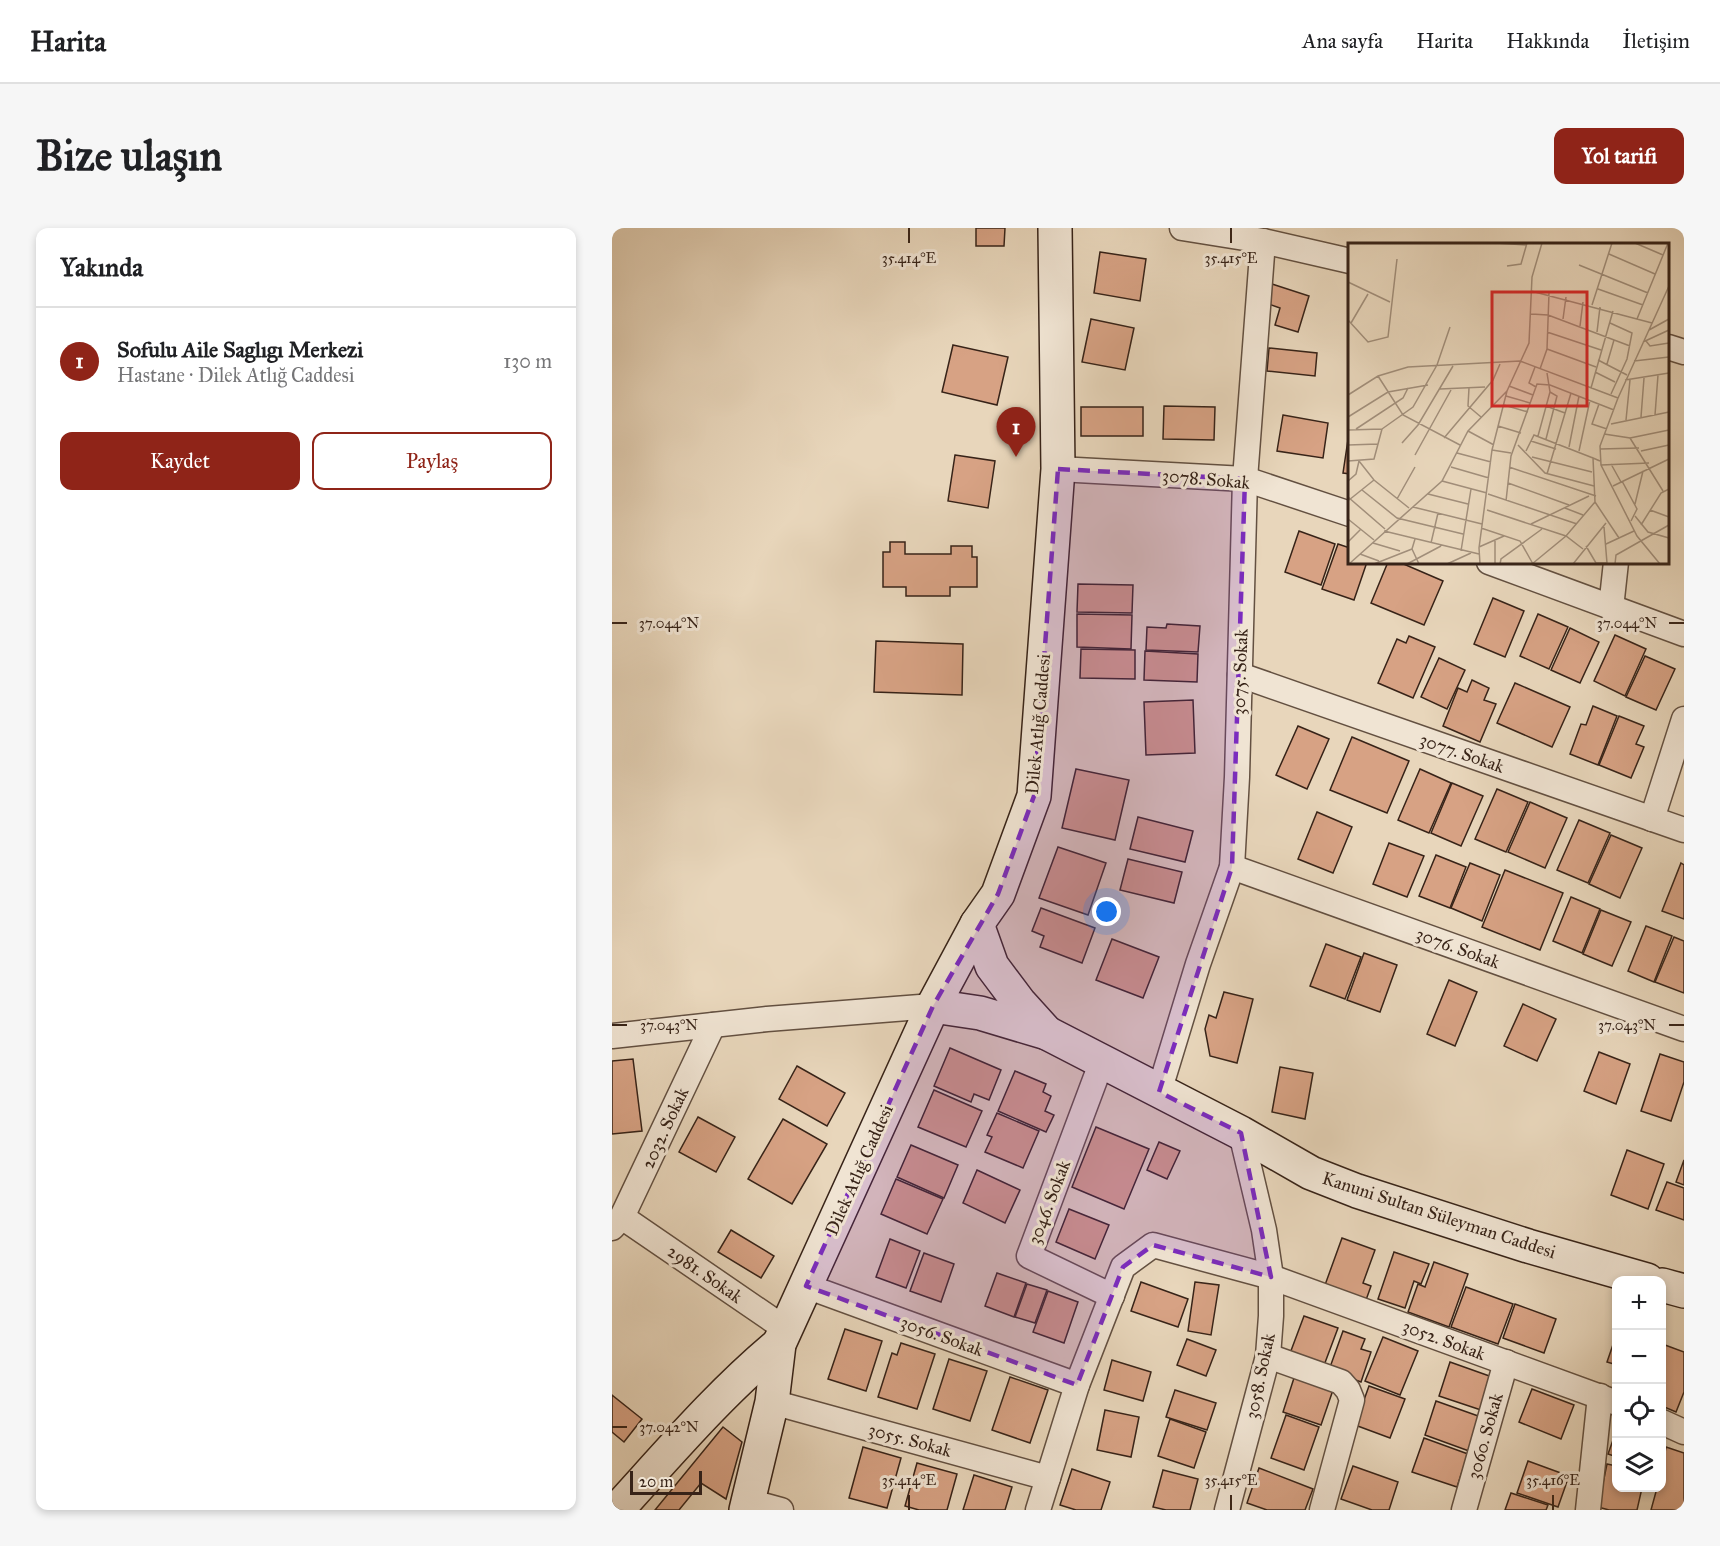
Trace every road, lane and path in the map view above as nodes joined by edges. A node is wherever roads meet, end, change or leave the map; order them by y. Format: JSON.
{"nodes":[{"id":1,"x":1055,"y":228,"type":"edge"},
{"id":2,"x":1182,"y":228,"type":"edge"},
{"id":3,"x":1263,"y":241,"type":"junction"},
{"id":4,"x":1348,"y":261,"type":"edge"},
{"id":5,"x":1669,"y":347,"type":"edge"},
{"id":6,"x":1684,"y":352,"type":"edge"},
{"id":7,"x":1058,"y":469,"type":"junction"},
{"id":8,"x":1245,"y":479,"type":"junction"},
{"id":9,"x":1348,"y":513,"type":"edge"},
{"id":10,"x":1494,"y":564,"type":"edge"},
{"id":11,"x":1616,"y":564,"type":"edge"},
{"id":12,"x":1611,"y":608,"type":"junction"},
{"id":13,"x":1684,"y":634,"type":"edge"},
{"id":14,"x":1240,"y":675,"type":"junction"},
{"id":15,"x":1684,"y":719,"type":"edge"},
{"id":16,"x":1652,"y":819,"type":"junction"},
{"id":17,"x":1684,"y":830,"type":"edge"},
{"id":18,"x":1232,"y":867,"type":"junction"},
{"id":19,"x":977,"y":924,"type":"junction"},
{"id":20,"x":933,"y":1006,"type":"junction"},
{"id":21,"x":713,"y":1024,"type":"junction"},
{"id":22,"x":1684,"y":1029,"type":"edge"},
{"id":23,"x":1047,"y":1033,"type":"junction"},
{"id":24,"x":612,"y":1036,"type":"edge"},
{"id":25,"x":1102,"y":1062,"type":"junction"},
{"id":26,"x":1159,"y":1092,"type":"junction"},
{"id":27,"x":1241,"y":1133,"type":"junction"},
{"id":28,"x":617,"y":1223,"type":"edge"},
{"id":29,"x":1630,"y":1276,"type":"edge"},
{"id":30,"x":1271,"y":1277,"type":"junction"},
{"id":31,"x":806,"y":1286,"type":"junction"},
{"id":32,"x":1666,"y":1286,"type":"edge"},
{"id":33,"x":1684,"y":1291,"type":"edge"},
{"id":34,"x":1112,"y":1296,"type":"junction"},
{"id":35,"x":783,"y":1337,"type":"junction"},
{"id":36,"x":1268,"y":1356,"type":"junction"},
{"id":37,"x":1506,"y":1362,"type":"junction"},
{"id":38,"x":1077,"y":1385,"type":"junction"},
{"id":39,"x":1609,"y":1400,"type":"edge"},
{"id":40,"x":772,"y":1402,"type":"junction"},
{"id":41,"x":1666,"y":1424,"type":"edge"},
{"id":42,"x":1684,"y":1432,"type":"edge"},
{"id":43,"x":1048,"y":1478,"type":"junction"},
{"id":44,"x":747,"y":1505,"type":"edge"},
{"id":45,"x":617,"y":1510,"type":"edge"},
{"id":46,"x":781,"y":1510,"type":"edge"},
{"id":47,"x":1038,"y":1510,"type":"edge"},
{"id":48,"x":1227,"y":1510,"type":"edge"},
{"id":49,"x":1322,"y":1510,"type":"edge"},
{"id":50,"x":1464,"y":1510,"type":"edge"},
{"id":51,"x":1588,"y":1510,"type":"edge"}],
"edges":[{"from":1,"to":7,"type":"main road","name":"Dilek Atlığ Caddesi"},
{"from":2,"to":3,"type":"street"},
{"from":3,"to":4,"type":"street"},
{"from":3,"to":8,"type":"street","name":"3075. Sokak"},
{"from":5,"to":6,"type":"street"},
{"from":7,"to":8,"type":"street","name":"3078. Sokak"},
{"from":7,"to":19,"type":"main road","name":"Dilek Atlığ Caddesi"},
{"from":8,"to":9,"type":"street","name":"3078. Sokak"},
{"from":8,"to":14,"type":"street","name":"3075. Sokak"},
{"from":10,"to":12,"type":"street"},
{"from":11,"to":12,"type":"street"},
{"from":12,"to":13,"type":"street"},
{"from":14,"to":16,"type":"street","name":"3077. Sokak"},
{"from":14,"to":18,"type":"street","name":"3075. Sokak"},
{"from":15,"to":16,"type":"street"},
{"from":16,"to":17,"type":"street","name":"3077. Sokak"},
{"from":18,"to":22,"type":"street","name":"3076. Sokak"},
{"from":18,"to":26,"type":"street","name":"3075. Sokak"},
{"from":19,"to":20,"type":"main road","name":"Dilek Atlığ Caddesi"},
{"from":19,"to":23,"type":"main road"},
{"from":20,"to":21,"type":"street"},
{"from":20,"to":23,"type":"main road"},
{"from":20,"to":31,"type":"main road","name":"Dilek Atlığ Caddesi"},
{"from":21,"to":24,"type":"street"},
{"from":21,"to":28,"type":"street","name":"2032. Sokak"},
{"from":23,"to":25,"type":"main road","name":"Kanuni Sultan Süleyman Caddesi"},
{"from":25,"to":26,"type":"main road","name":"Kanuni Sultan Süleyman Caddesi"},
{"from":25,"to":34,"type":"street","name":"3046. Sokak"},
{"from":26,"to":27,"type":"main road","name":"Kanuni Sultan Süleyman Caddesi"},
{"from":27,"to":29,"type":"main road","name":"Kanuni Sultan Süleyman Caddesi"},
{"from":27,"to":30,"type":"street","name":"3058. Sokak"},
{"from":28,"to":35,"type":"street","name":"2981. Sokak"},
{"from":30,"to":34,"type":"street"},
{"from":30,"to":36,"type":"street","name":"3058. Sokak"},
{"from":30,"to":37,"type":"street","name":"3052. Sokak"},
{"from":31,"to":35,"type":"main road","name":"Dilek Atlığ Caddesi"},
{"from":31,"to":38,"type":"street","name":"3056. Sokak"},
{"from":32,"to":33,"type":"main road"},
{"from":34,"to":38,"type":"street"},
{"from":35,"to":40,"type":"main road"},
{"from":35,"to":45,"type":"main road"},
{"from":36,"to":48,"type":"street","name":"3058. Sokak"},
{"from":36,"to":49,"type":"street"},
{"from":37,"to":39,"type":"street","name":"3052. Sokak"},
{"from":37,"to":50,"type":"street","name":"3060. Sokak"},
{"from":38,"to":43,"type":"street"},
{"from":39,"to":51,"type":"street"},
{"from":40,"to":43,"type":"street","name":"3055. Sokak"},
{"from":40,"to":44,"type":"main road"},
{"from":41,"to":42,"type":"street"},
{"from":43,"to":47,"type":"street"},
{"from":44,"to":46,"type":"street"}]}
